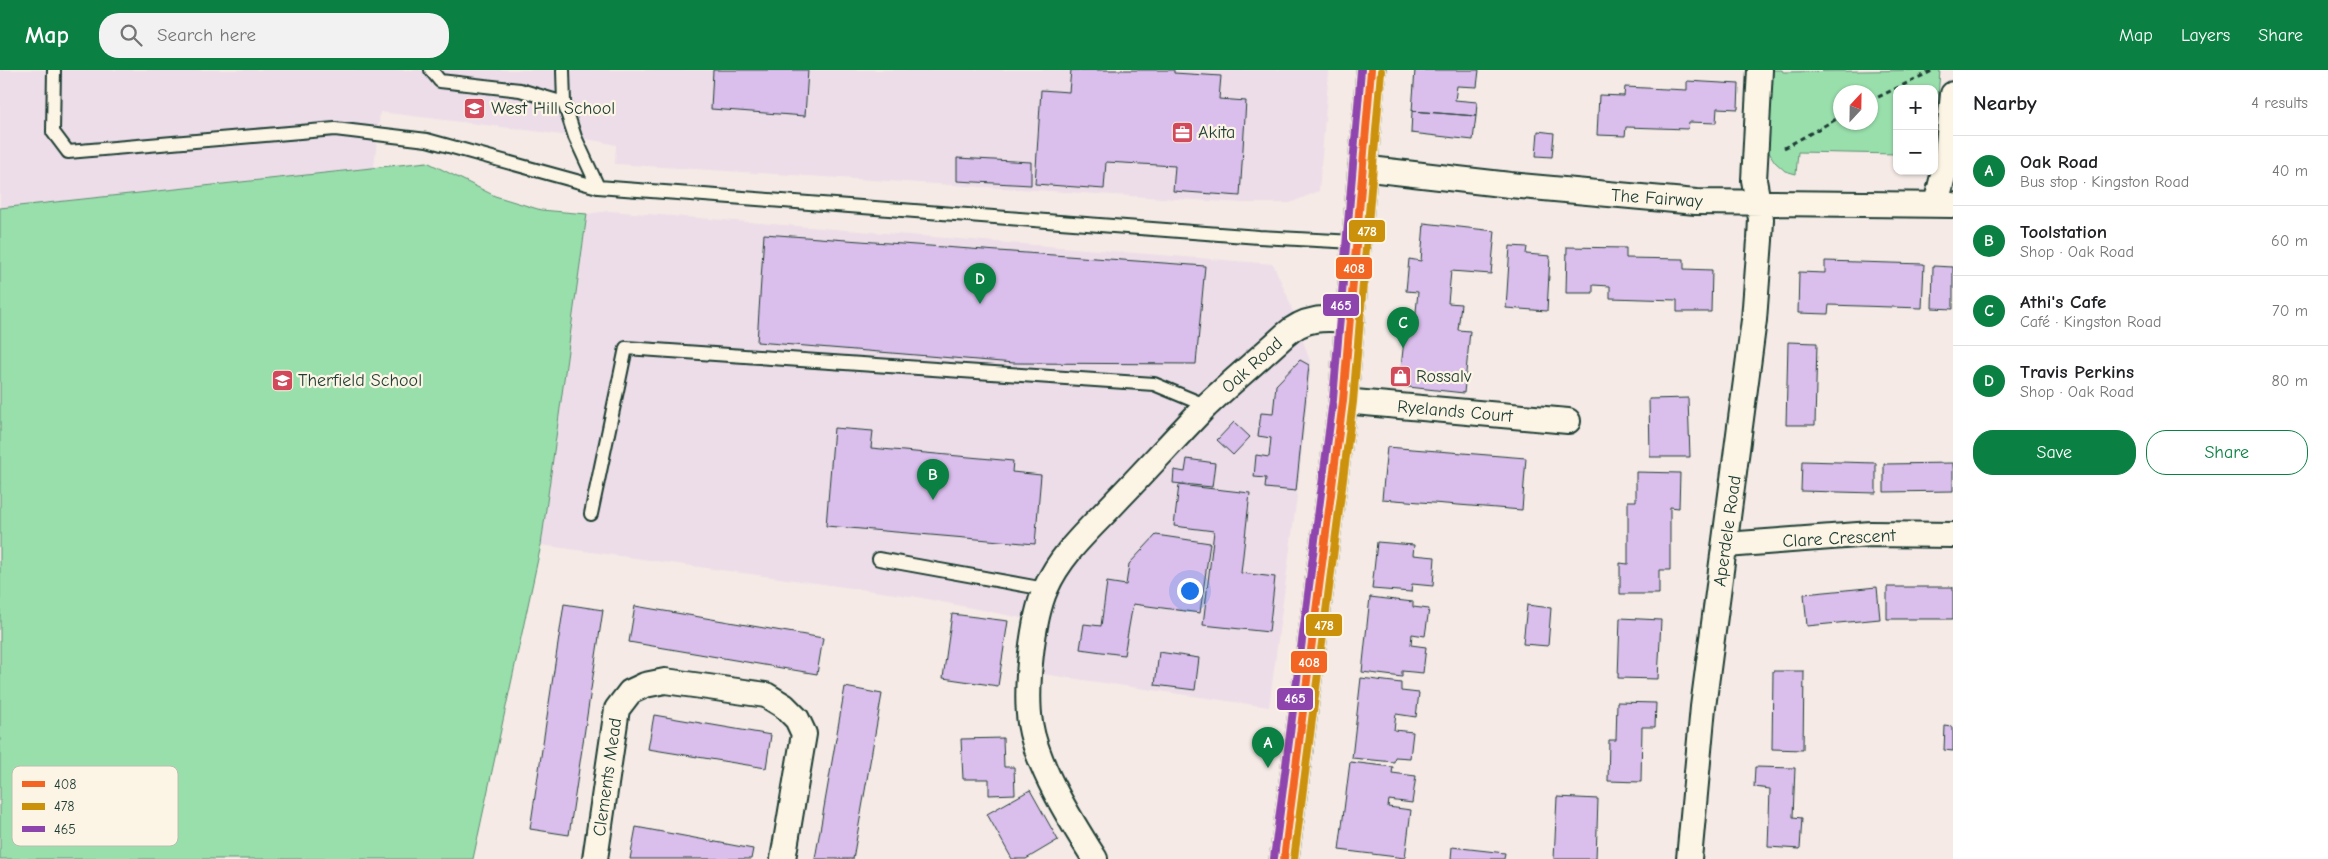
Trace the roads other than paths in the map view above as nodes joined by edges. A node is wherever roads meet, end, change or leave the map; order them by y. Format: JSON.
{"nodes":[{"id":1,"x":54,"y":70,"type":"edge"},
{"id":2,"x":431,"y":70,"type":"edge"},
{"id":3,"x":564,"y":70,"type":"edge"},
{"id":4,"x":1371,"y":70,"type":"edge"},
{"id":5,"x":1760,"y":70,"type":"edge"},
{"id":6,"x":1953,"y":94,"type":"edge"},
{"id":7,"x":564,"y":103,"type":"junction"},
{"id":8,"x":1361,"y":168,"type":"junction"},
{"id":9,"x":598,"y":187,"type":"junction"},
{"id":10,"x":1758,"y":202,"type":"junction"},
{"id":11,"x":1944,"y":204,"type":"edge"},
{"id":12,"x":1355,"y":242,"type":"junction"},
{"id":13,"x":1349,"y":320,"type":"junction"},
{"id":14,"x":1343,"y":401,"type":"junction"},
{"id":15,"x":1207,"y":406,"type":"junction"},
{"id":16,"x":1568,"y":421,"type":"dead end"},
{"id":17,"x":591,"y":514,"type":"dead end"},
{"id":18,"x":1953,"y":535,"type":"edge"},
{"id":19,"x":1726,"y":545,"type":"junction"},
{"id":20,"x":879,"y":559,"type":"dead end"},
{"id":21,"x":1045,"y":589,"type":"junction"},
{"id":22,"x":595,"y":859,"type":"edge"},
{"id":23,"x":783,"y":859,"type":"edge"},
{"id":24,"x":1095,"y":859,"type":"edge"},
{"id":25,"x":1284,"y":859,"type":"edge"},
{"id":26,"x":1688,"y":859,"type":"edge"}],
"edges":[{"from":1,"to":9,"type":"lane"},
{"from":2,"to":7,"type":"lane"},
{"from":3,"to":7,"type":"lane"},
{"from":4,"to":8,"type":"main road"},
{"from":5,"to":10,"type":"street","name":"Aperdele Road"},
{"from":6,"to":11,"type":"street"},
{"from":7,"to":9,"type":"lane"},
{"from":8,"to":10,"type":"street","name":"The Fairway"},
{"from":8,"to":12,"type":"main road"},
{"from":9,"to":12,"type":"lane"},
{"from":10,"to":11,"type":"street","name":"The Fairway"},
{"from":10,"to":19,"type":"street","name":"Aperdele Road"},
{"from":12,"to":13,"type":"main road"},
{"from":13,"to":14,"type":"main road"},
{"from":13,"to":15,"type":"street","name":"Oak Road"},
{"from":14,"to":16,"type":"street","name":"Ryelands Court"},
{"from":14,"to":25,"type":"main road"},
{"from":15,"to":17,"type":"lane"},
{"from":15,"to":21,"type":"street","name":"Oak Road"},
{"from":18,"to":19,"type":"street","name":"Clare Crescent"},
{"from":19,"to":26,"type":"street","name":"Aperdele Road"},
{"from":20,"to":21,"type":"lane"},
{"from":21,"to":24,"type":"street","name":"Oak Road"},
{"from":22,"to":23,"type":"street","name":"Clements Mead"}]}
